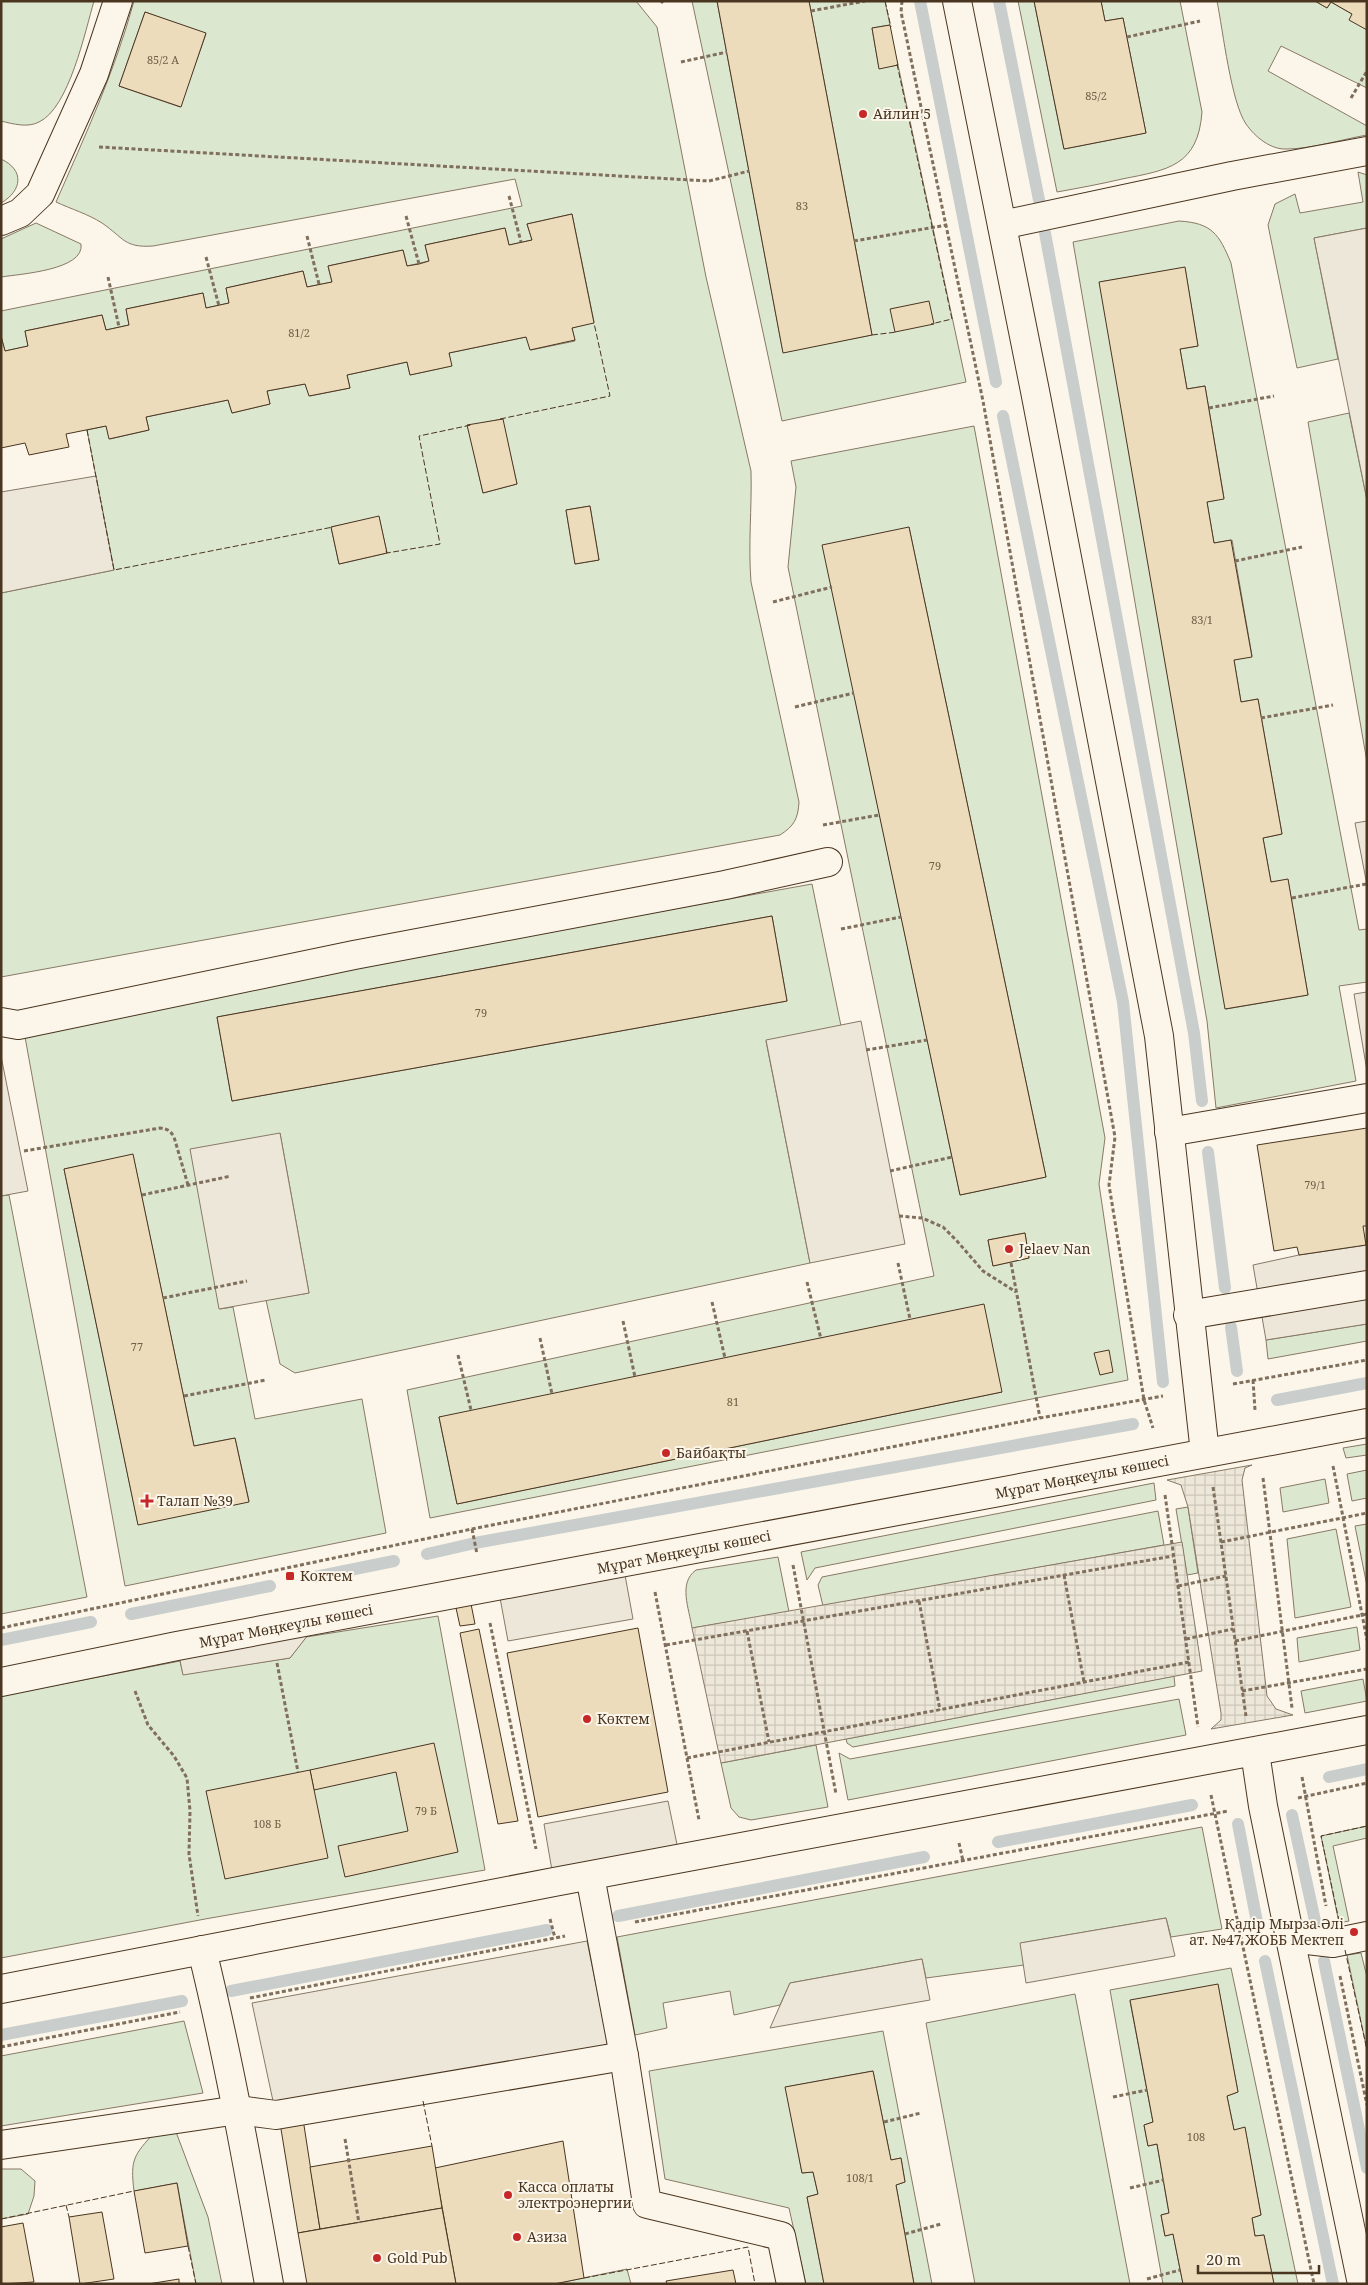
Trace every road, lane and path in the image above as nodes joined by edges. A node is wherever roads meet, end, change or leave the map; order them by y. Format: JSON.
{"nodes":[{"id":1,"x":118,"y":1,"type":"edge"},
{"id":2,"x":866,"y":1,"type":"edge"},
{"id":3,"x":902,"y":1,"type":"edge"},
{"id":4,"x":957,"y":1,"type":"edge"},
{"id":5,"x":811,"y":11,"type":"dead end"},
{"id":6,"x":1200,"y":21,"type":"dead end"},
{"id":7,"x":1127,"y":37,"type":"dead end"},
{"id":8,"x":727,"y":52,"type":"dead end"},
{"id":9,"x":681,"y":62,"type":"dead end"},
{"id":10,"x":1367,"y":71,"type":"edge"},
{"id":11,"x":1350,"y":98,"type":"dead end"},
{"id":12,"x":62,"y":145,"type":"junction"},
{"id":13,"x":1367,"y":151,"type":"edge"},
{"id":14,"x":749,"y":172,"type":"dead end"},
{"id":15,"x":509,"y":196,"type":"dead end"},
{"id":16,"x":406,"y":216,"type":"dead end"},
{"id":17,"x":1,"y":221,"type":"edge"},
{"id":18,"x":947,"y":225,"type":"junction"},
{"id":19,"x":1002,"y":225,"type":"junction"},
{"id":20,"x":306,"y":236,"type":"dead end"},
{"id":21,"x":854,"y":241,"type":"dead end"},
{"id":22,"x":521,"y":242,"type":"dead end"},
{"id":23,"x":206,"y":257,"type":"dead end"},
{"id":24,"x":419,"y":264,"type":"dead end"},
{"id":25,"x":108,"y":276,"type":"dead end"},
{"id":26,"x":319,"y":284,"type":"dead end"},
{"id":27,"x":219,"y":306,"type":"dead end"},
{"id":28,"x":119,"y":327,"type":"dead end"},
{"id":29,"x":1274,"y":396,"type":"dead end"},
{"id":30,"x":1209,"y":408,"type":"dead end"},
{"id":31,"x":1302,"y":546,"type":"dead end"},
{"id":32,"x":1235,"y":561,"type":"dead end"},
{"id":33,"x":832,"y":587,"type":"dead end"},
{"id":34,"x":773,"y":602,"type":"dead end"},
{"id":35,"x":854,"y":693,"type":"dead end"},
{"id":36,"x":1332,"y":705,"type":"dead end"},
{"id":37,"x":795,"y":707,"type":"dead end"},
{"id":38,"x":1262,"y":718,"type":"dead end"},
{"id":39,"x":879,"y":815,"type":"dead end"},
{"id":40,"x":821,"y":826,"type":"dead end"},
{"id":41,"x":828,"y":862,"type":"dead end"},
{"id":42,"x":1366,"y":884,"type":"edge"},
{"id":43,"x":1292,"y":898,"type":"dead end"},
{"id":44,"x":901,"y":917,"type":"dead end"},
{"id":45,"x":841,"y":929,"type":"dead end"},
{"id":46,"x":1,"y":1022,"type":"edge"},
{"id":47,"x":927,"y":1040,"type":"dead end"},
{"id":48,"x":866,"y":1050,"type":"dead end"},
{"id":49,"x":1367,"y":1098,"type":"edge"},
{"id":50,"x":1169,"y":1132,"type":"junction"},
{"id":51,"x":24,"y":1151,"type":"dead end"},
{"id":52,"x":952,"y":1157,"type":"dead end"},
{"id":53,"x":890,"y":1171,"type":"dead end"},
{"id":54,"x":231,"y":1176,"type":"dead end"},
{"id":55,"x":188,"y":1185,"type":"junction"},
{"id":56,"x":142,"y":1195,"type":"dead end"},
{"id":57,"x":900,"y":1216,"type":"dead end"},
{"id":58,"x":898,"y":1263,"type":"dead end"},
{"id":59,"x":1011,"y":1263,"type":"dead end"},
{"id":60,"x":247,"y":1281,"type":"dead end"},
{"id":61,"x":807,"y":1282,"type":"dead end"},
{"id":62,"x":1367,"y":1285,"type":"edge"},
{"id":63,"x":1016,"y":1292,"type":"junction"},
{"id":64,"x":163,"y":1298,"type":"dead end"},
{"id":65,"x":712,"y":1302,"type":"dead end"},
{"id":66,"x":1188,"y":1315,"type":"junction"},
{"id":67,"x":910,"y":1320,"type":"dead end"},
{"id":68,"x":623,"y":1321,"type":"dead end"},
{"id":69,"x":540,"y":1338,"type":"dead end"},
{"id":70,"x":821,"y":1338,"type":"dead end"},
{"id":71,"x":458,"y":1355,"type":"dead end"},
{"id":72,"x":725,"y":1358,"type":"dead end"},
{"id":73,"x":1367,"y":1360,"type":"edge"},
{"id":74,"x":635,"y":1377,"type":"dead end"},
{"id":75,"x":266,"y":1380,"type":"dead end"},
{"id":76,"x":1253,"y":1380,"type":"junction"},
{"id":77,"x":1197,"y":1390,"type":"junction"},
{"id":78,"x":552,"y":1394,"type":"dead end"},
{"id":79,"x":184,"y":1396,"type":"dead end"},
{"id":80,"x":1144,"y":1400,"type":"junction"},
{"id":81,"x":471,"y":1410,"type":"dead end"},
{"id":82,"x":1256,"y":1415,"type":"dead end"},
{"id":83,"x":1040,"y":1418,"type":"junction"},
{"id":84,"x":1367,"y":1423,"type":"edge"},
{"id":85,"x":1155,"y":1436,"type":"dead end"},
{"id":86,"x":1205,"y":1454,"type":"junction"},
{"id":87,"x":1332,"y":1460,"type":"dead end"},
{"id":88,"x":1262,"y":1472,"type":"dead end"},
{"id":89,"x":1213,"y":1483,"type":"dead end"},
{"id":90,"x":1165,"y":1490,"type":"dead end"},
{"id":91,"x":1367,"y":1513,"type":"edge"},
{"id":92,"x":1343,"y":1518,"type":"junction"},
{"id":93,"x":472,"y":1529,"type":"junction"},
{"id":94,"x":1270,"y":1533,"type":"junction"},
{"id":95,"x":1221,"y":1542,"type":"junction"},
{"id":96,"x":476,"y":1549,"type":"dead end"},
{"id":97,"x":1174,"y":1556,"type":"junction"},
{"id":98,"x":649,"y":1558,"type":"junction"},
{"id":99,"x":793,"y":1563,"type":"dead end"},
{"id":100,"x":1064,"y":1575,"type":"junction"},
{"id":101,"x":1226,"y":1576,"type":"junction"},
{"id":102,"x":1178,"y":1586,"type":"junction"},
{"id":103,"x":919,"y":1601,"type":"junction"},
{"id":104,"x":1367,"y":1614,"type":"edge"},
{"id":105,"x":488,"y":1615,"type":"dead end"},
{"id":106,"x":1362,"y":1615,"type":"junction"},
{"id":107,"x":804,"y":1621,"type":"junction"},
{"id":108,"x":1,"y":1628,"type":"edge"},
{"id":109,"x":1233,"y":1629,"type":"junction"},
{"id":110,"x":747,"y":1631,"type":"junction"},
{"id":111,"x":1282,"y":1631,"type":"junction"},
{"id":112,"x":1186,"y":1639,"type":"junction"},
{"id":113,"x":1367,"y":1640,"type":"edge"},
{"id":114,"x":1235,"y":1641,"type":"junction"},
{"id":115,"x":666,"y":1645,"type":"junction"},
{"id":116,"x":127,"y":1657,"type":"junction"},
{"id":117,"x":276,"y":1660,"type":"dead end"},
{"id":118,"x":1189,"y":1662,"type":"junction"},
{"id":119,"x":1367,"y":1669,"type":"edge"},
{"id":120,"x":1,"y":1682,"type":"edge"},
{"id":121,"x":1084,"y":1682,"type":"junction"},
{"id":122,"x":1289,"y":1683,"type":"junction"},
{"id":123,"x":1242,"y":1691,"type":"junction"},
{"id":124,"x":940,"y":1710,"type":"junction"},
{"id":125,"x":1293,"y":1715,"type":"dead end"},
{"id":126,"x":1246,"y":1716,"type":"dead end"},
{"id":127,"x":1198,"y":1730,"type":"dead end"},
{"id":128,"x":1367,"y":1730,"type":"edge"},
{"id":129,"x":824,"y":1732,"type":"junction"},
{"id":130,"x":769,"y":1742,"type":"junction"},
{"id":131,"x":1255,"y":1752,"type":"junction"},
{"id":132,"x":687,"y":1758,"type":"junction"},
{"id":133,"x":298,"y":1772,"type":"dead end"},
{"id":134,"x":1302,"y":1774,"type":"dead end"},
{"id":135,"x":1367,"y":1783,"type":"edge"},
{"id":136,"x":838,"y":1802,"type":"dead end"},
{"id":137,"x":1263,"y":1806,"type":"junction"},
{"id":138,"x":1215,"y":1814,"type":"junction"},
{"id":139,"x":958,"y":1840,"type":"dead end"},
{"id":140,"x":706,"y":1854,"type":"junction"},
{"id":141,"x":963,"y":1861,"type":"junction"},
{"id":142,"x":590,"y":1876,"type":"junction"},
{"id":143,"x":543,"y":1884,"type":"junction"},
{"id":144,"x":601,"y":1928,"type":"junction"},
{"id":145,"x":1367,"y":1936,"type":"edge"},
{"id":146,"x":1290,"y":1938,"type":"junction"},
{"id":147,"x":202,"y":1950,"type":"junction"},
{"id":148,"x":1,"y":1989,"type":"edge"},
{"id":149,"x":216,"y":2005,"type":"junction"},
{"id":150,"x":1,"y":2047,"type":"edge"},
{"id":151,"x":624,"y":2056,"type":"junction"},
{"id":152,"x":1147,"y":2090,"type":"dead end"},
{"id":153,"x":1113,"y":2097,"type":"dead end"},
{"id":154,"x":238,"y":2110,"type":"junction"},
{"id":155,"x":921,"y":2113,"type":"dead end"},
{"id":156,"x":884,"y":2122,"type":"dead end"},
{"id":157,"x":344,"y":2131,"type":"dead end"},
{"id":158,"x":1,"y":2145,"type":"edge"},
{"id":159,"x":1164,"y":2180,"type":"dead end"},
{"id":160,"x":1130,"y":2188,"type":"dead end"},
{"id":161,"x":359,"y":2223,"type":"dead end"},
{"id":162,"x":941,"y":2224,"type":"dead end"},
{"id":163,"x":905,"y":2234,"type":"dead end"},
{"id":164,"x":1180,"y":2270,"type":"dead end"},
{"id":165,"x":1147,"y":2279,"type":"dead end"},
{"id":166,"x":269,"y":2284,"type":"edge"},
{"id":167,"x":791,"y":2284,"type":"edge"},
{"id":168,"x":1314,"y":2284,"type":"edge"},
{"id":169,"x":1362,"y":2284,"type":"edge"}],
"edges":[{"from":1,"to":12,"type":"main road"},
{"from":2,"to":5,"type":"path"},
{"from":3,"to":18,"type":"path"},
{"from":4,"to":19,"type":"main road"},
{"from":6,"to":7,"type":"path"},
{"from":8,"to":9,"type":"path"},
{"from":10,"to":11,"type":"path"},
{"from":12,"to":14,"type":"path"},
{"from":12,"to":17,"type":"main road"},
{"from":13,"to":19,"type":"main road"},
{"from":15,"to":22,"type":"path"},
{"from":16,"to":24,"type":"path"},
{"from":18,"to":21,"type":"path"},
{"from":18,"to":80,"type":"path"},
{"from":19,"to":50,"type":"main road"},
{"from":20,"to":26,"type":"path"},
{"from":23,"to":27,"type":"path"},
{"from":25,"to":28,"type":"path"},
{"from":29,"to":30,"type":"path"},
{"from":31,"to":32,"type":"path"},
{"from":33,"to":34,"type":"path"},
{"from":35,"to":37,"type":"path"},
{"from":36,"to":38,"type":"path"},
{"from":39,"to":40,"type":"path"},
{"from":41,"to":46,"type":"main road"},
{"from":42,"to":43,"type":"path"},
{"from":44,"to":45,"type":"path"},
{"from":47,"to":48,"type":"path"},
{"from":49,"to":50,"type":"main road"},
{"from":50,"to":66,"type":"main road"},
{"from":51,"to":55,"type":"path"},
{"from":52,"to":53,"type":"path"},
{"from":54,"to":55,"type":"path"},
{"from":55,"to":56,"type":"path"},
{"from":57,"to":63,"type":"path"},
{"from":58,"to":67,"type":"path"},
{"from":59,"to":63,"type":"path"},
{"from":60,"to":64,"type":"path"},
{"from":61,"to":70,"type":"path"},
{"from":62,"to":66,"type":"main road"},
{"from":63,"to":83,"type":"path"},
{"from":65,"to":72,"type":"path"},
{"from":66,"to":77,"type":"main road"},
{"from":68,"to":74,"type":"path"},
{"from":69,"to":78,"type":"path"},
{"from":71,"to":81,"type":"path"},
{"from":73,"to":76,"type":"path"},
{"from":75,"to":79,"type":"path"},
{"from":76,"to":77,"type":"path"},
{"from":76,"to":82,"type":"path"},
{"from":77,"to":80,"type":"path"},
{"from":77,"to":86,"type":"main road"},
{"from":80,"to":83,"type":"path"},
{"from":80,"to":85,"type":"path"},
{"from":83,"to":93,"type":"path"},
{"from":84,"to":86,"type":"main road","name":"Мұрат Мөңкеұлы көшесі"},
{"from":86,"to":98,"type":"main road","name":"Мұрат Мөңкеұлы көшесі"},
{"from":87,"to":92,"type":"path"},
{"from":88,"to":94,"type":"path"},
{"from":89,"to":95,"type":"path"},
{"from":90,"to":97,"type":"path"},
{"from":91,"to":92,"type":"path"},
{"from":92,"to":94,"type":"path"},
{"from":92,"to":106,"type":"path"},
{"from":93,"to":96,"type":"path"},
{"from":93,"to":108,"type":"path"},
{"from":94,"to":95,"type":"path"},
{"from":94,"to":111,"type":"path"},
{"from":95,"to":101,"type":"path"},
{"from":97,"to":100,"type":"path"},
{"from":97,"to":102,"type":"path"},
{"from":98,"to":115,"type":"path"},
{"from":98,"to":116,"type":"main road","name":"Мұрат Мөңкеұлы көшесі"},
{"from":99,"to":107,"type":"path"},
{"from":100,"to":103,"type":"path"},
{"from":100,"to":121,"type":"path"},
{"from":101,"to":102,"type":"path"},
{"from":101,"to":109,"type":"path"},
{"from":102,"to":112,"type":"path"},
{"from":103,"to":107,"type":"path"},
{"from":103,"to":124,"type":"path"},
{"from":104,"to":106,"type":"path"},
{"from":105,"to":143,"type":"path"},
{"from":106,"to":111,"type":"path"},
{"from":106,"to":113,"type":"path"},
{"from":107,"to":110,"type":"path"},
{"from":107,"to":129,"type":"path"},
{"from":109,"to":112,"type":"path"},
{"from":109,"to":114,"type":"path"},
{"from":110,"to":115,"type":"path"},
{"from":110,"to":130,"type":"path"},
{"from":111,"to":114,"type":"path"},
{"from":111,"to":122,"type":"path"},
{"from":112,"to":118,"type":"path"},
{"from":114,"to":123,"type":"path"},
{"from":115,"to":132,"type":"path"},
{"from":116,"to":120,"type":"main road","name":"Мұрат Мөңкеұлы көшесі"},
{"from":116,"to":147,"type":"path"},
{"from":117,"to":133,"type":"path"},
{"from":118,"to":121,"type":"path"},
{"from":118,"to":127,"type":"path"},
{"from":119,"to":122,"type":"path"},
{"from":121,"to":124,"type":"path"},
{"from":122,"to":123,"type":"path"},
{"from":122,"to":125,"type":"path"},
{"from":123,"to":126,"type":"path"},
{"from":124,"to":129,"type":"path"},
{"from":128,"to":131,"type":"main road"},
{"from":129,"to":130,"type":"path"},
{"from":129,"to":136,"type":"path"},
{"from":130,"to":132,"type":"path"},
{"from":131,"to":137,"type":"main road"},
{"from":131,"to":140,"type":"main road"},
{"from":132,"to":140,"type":"path"},
{"from":134,"to":135,"type":"path"},
{"from":137,"to":138,"type":"path"},
{"from":137,"to":146,"type":"main road"},
{"from":138,"to":141,"type":"path"},
{"from":138,"to":168,"type":"path"},
{"from":139,"to":141,"type":"path"},
{"from":140,"to":142,"type":"main road"},
{"from":141,"to":144,"type":"path"},
{"from":142,"to":143,"type":"main road"},
{"from":142,"to":144,"type":"main road"},
{"from":143,"to":147,"type":"main road"},
{"from":144,"to":149,"type":"path"},
{"from":144,"to":151,"type":"main road"},
{"from":145,"to":146,"type":"main road"},
{"from":146,"to":169,"type":"main road"},
{"from":147,"to":148,"type":"main road"},
{"from":147,"to":149,"type":"main road"},
{"from":149,"to":150,"type":"path"},
{"from":149,"to":154,"type":"main road"},
{"from":151,"to":154,"type":"main road"},
{"from":151,"to":167,"type":"main road"},
{"from":152,"to":153,"type":"path"},
{"from":154,"to":158,"type":"main road"},
{"from":154,"to":166,"type":"main road"},
{"from":155,"to":156,"type":"path"},
{"from":157,"to":161,"type":"path"},
{"from":159,"to":160,"type":"path"},
{"from":162,"to":163,"type":"path"},
{"from":164,"to":165,"type":"path"}]}
